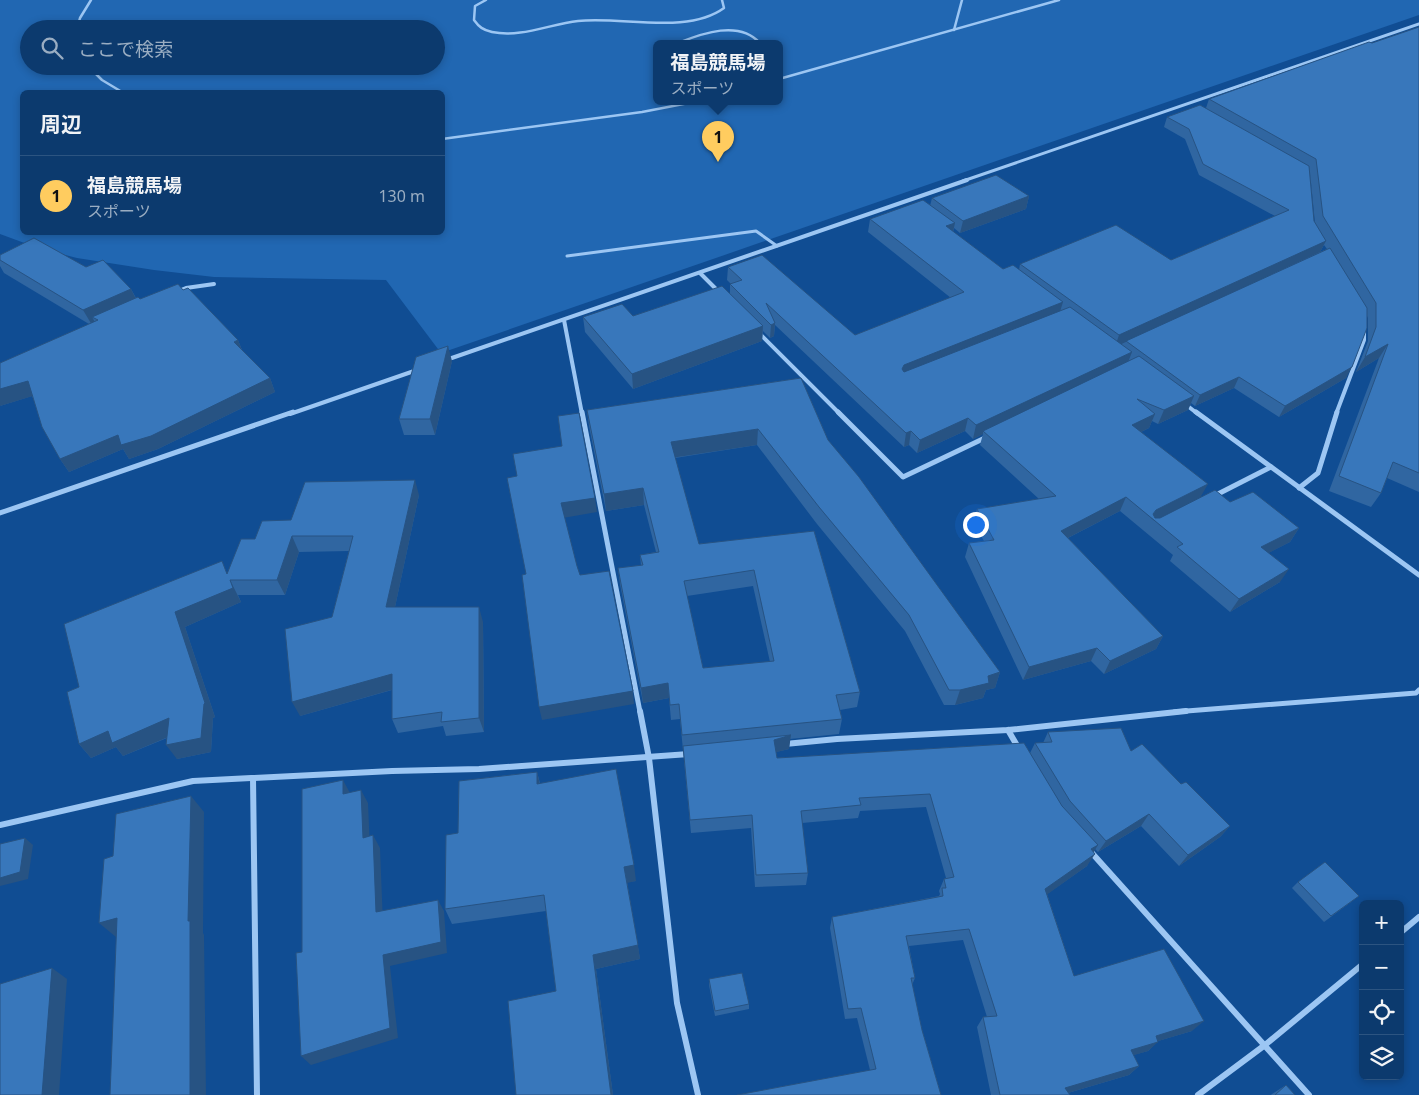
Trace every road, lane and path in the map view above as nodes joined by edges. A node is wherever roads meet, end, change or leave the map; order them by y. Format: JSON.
{"nodes":[{"id":1,"x":91,"y":0,"type":"edge"},
{"id":2,"x":486,"y":0,"type":"edge"},
{"id":3,"x":722,"y":0,"type":"edge"},
{"id":4,"x":962,"y":0,"type":"edge"},
{"id":5,"x":1059,"y":0,"type":"edge"},
{"id":6,"x":79,"y":20,"type":"edge"},
{"id":7,"x":1419,"y":24,"type":"edge"},
{"id":8,"x":954,"y":30,"type":"junction"},
{"id":9,"x":688,"y":40,"type":"edge"},
{"id":10,"x":757,"y":40,"type":"edge"},
{"id":11,"x":97,"y":75,"type":"edge"},
{"id":12,"x":783,"y":79,"type":"edge"},
{"id":13,"x":119,"y":90,"type":"edge"},
{"id":14,"x":678,"y":105,"type":"edge"},
{"id":15,"x":1186,"y":106,"type":"junction"},
{"id":16,"x":1194,"y":110,"type":"edge"},
{"id":17,"x":445,"y":139,"type":"edge"},
{"id":18,"x":909,"y":200,"type":"junction"},
{"id":19,"x":917,"y":206,"type":"edge"},
{"id":20,"x":777,"y":246,"type":"junction"},
{"id":21,"x":567,"y":256,"type":"dead end"},
{"id":22,"x":700,"y":273,"type":"junction"},
{"id":23,"x":214,"y":284,"type":"dead end"},
{"id":24,"x":720,"y":294,"type":"edge"},
{"id":25,"x":168,"y":296,"type":"edge"},
{"id":26,"x":564,"y":320,"type":"junction"},
{"id":27,"x":1364,"y":325,"type":"edge"},
{"id":28,"x":756,"y":329,"type":"edge"},
{"id":29,"x":442,"y":362,"type":"edge"},
{"id":30,"x":423,"y":368,"type":"edge"},
{"id":31,"x":1179,"y":400,"type":"edge"},
{"id":32,"x":992,"y":434,"type":"edge"},
{"id":33,"x":1271,"y":467,"type":"junction"},
{"id":34,"x":1299,"y":488,"type":"junction"},
{"id":35,"x":1211,"y":497,"type":"edge"},
{"id":36,"x":0,"y":513,"type":"edge"},
{"id":37,"x":1419,"y":575,"type":"edge"},
{"id":38,"x":1419,"y":690,"type":"edge"},
{"id":39,"x":1008,"y":730,"type":"junction"},
{"id":40,"x":778,"y":745,"type":"edge"},
{"id":41,"x":699,"y":753,"type":"edge"},
{"id":42,"x":1023,"y":756,"type":"edge"},
{"id":43,"x":649,"y":758,"type":"junction"},
{"id":44,"x":253,"y":778,"type":"junction"},
{"id":45,"x":0,"y":825,"type":"edge"},
{"id":46,"x":1085,"y":846,"type":"edge"},
{"id":47,"x":1419,"y":917,"type":"edge"},
{"id":48,"x":1404,"y":930,"type":"edge"},
{"id":49,"x":1359,"y":967,"type":"edge"},
{"id":50,"x":1265,"y":1045,"type":"junction"},
{"id":51,"x":257,"y":1095,"type":"edge"},
{"id":52,"x":698,"y":1095,"type":"edge"},
{"id":53,"x":1198,"y":1095,"type":"edge"},
{"id":54,"x":1309,"y":1095,"type":"edge"}],
"edges":[{"from":1,"to":6,"type":"lane"},
{"from":2,"to":3,"type":"lane"},
{"from":4,"to":8,"type":"lane"},
{"from":5,"to":8,"type":"lane"},
{"from":7,"to":15,"type":"street"},
{"from":8,"to":12,"type":"lane"},
{"from":9,"to":10,"type":"lane"},
{"from":11,"to":13,"type":"lane"},
{"from":14,"to":17,"type":"lane"},
{"from":15,"to":16,"type":"street"},
{"from":15,"to":18,"type":"street"},
{"from":18,"to":19,"type":"street"},
{"from":18,"to":20,"type":"street"},
{"from":20,"to":21,"type":"lane"},
{"from":20,"to":22,"type":"street"},
{"from":22,"to":24,"type":"street"},
{"from":22,"to":26,"type":"street"},
{"from":23,"to":25,"type":"street"},
{"from":26,"to":29,"type":"street"},
{"from":26,"to":43,"type":"street"},
{"from":27,"to":34,"type":"street"},
{"from":28,"to":32,"type":"street"},
{"from":30,"to":36,"type":"street"},
{"from":31,"to":33,"type":"street"},
{"from":33,"to":34,"type":"street"},
{"from":33,"to":35,"type":"street"},
{"from":34,"to":37,"type":"street"},
{"from":38,"to":39,"type":"street"},
{"from":39,"to":40,"type":"street"},
{"from":39,"to":42,"type":"street"},
{"from":41,"to":43,"type":"street"},
{"from":43,"to":44,"type":"street"},
{"from":43,"to":52,"type":"street"},
{"from":44,"to":45,"type":"street"},
{"from":44,"to":51,"type":"street"},
{"from":46,"to":50,"type":"street"},
{"from":47,"to":48,"type":"street"},
{"from":49,"to":50,"type":"street"},
{"from":50,"to":53,"type":"street"},
{"from":50,"to":54,"type":"street"}]}
